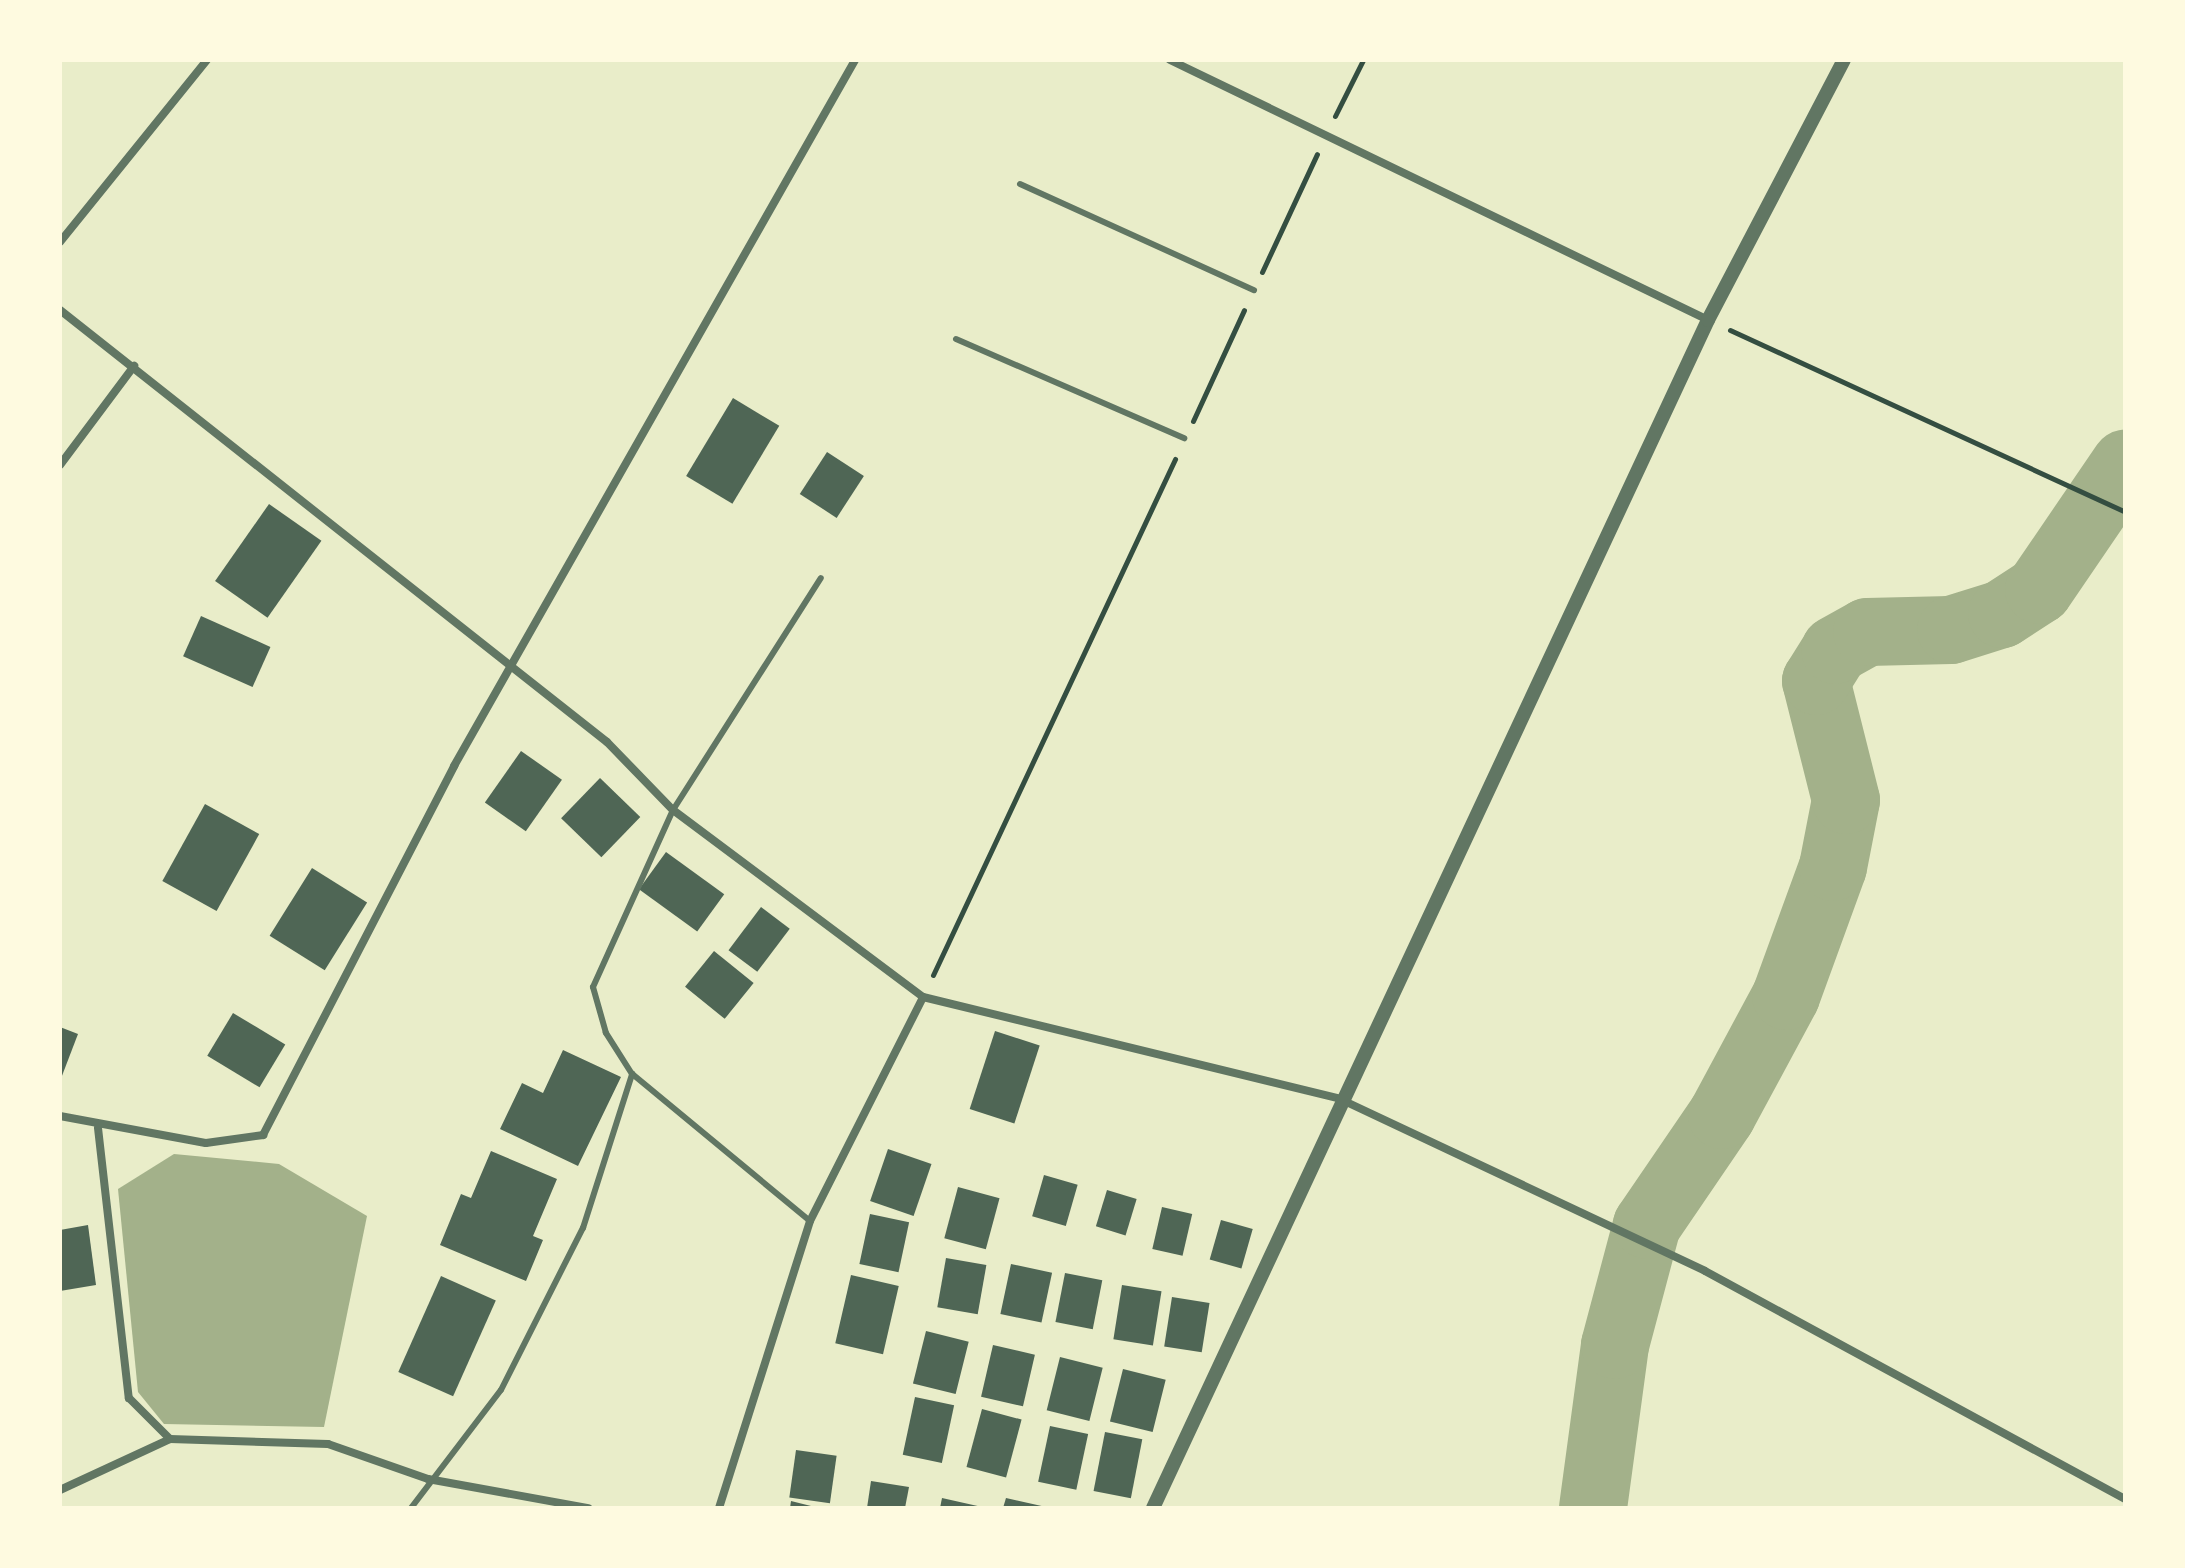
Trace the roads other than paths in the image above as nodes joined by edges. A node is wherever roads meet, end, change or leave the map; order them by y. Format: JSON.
{"nodes":[{"id":1,"x":207,"y":60,"type":"edge"},
{"id":2,"x":855,"y":60,"type":"edge"},
{"id":3,"x":1170,"y":60,"type":"edge"},
{"id":4,"x":1844,"y":60,"type":"edge"},
{"id":5,"x":1020,"y":184,"type":"dead end"},
{"id":6,"x":60,"y":242,"type":"edge"},
{"id":7,"x":1254,"y":290,"type":"road end"},
{"id":8,"x":60,"y":310,"type":"edge"},
{"id":9,"x":1708,"y":320,"type":"junction"},
{"id":10,"x":956,"y":339,"type":"dead end"},
{"id":11,"x":134,"y":366,"type":"junction"},
{"id":12,"x":1184,"y":438,"type":"road end"},
{"id":13,"x":60,"y":465,"type":"edge"},
{"id":14,"x":821,"y":578,"type":"dead end"},
{"id":15,"x":513,"y":669,"type":"junction"},
{"id":16,"x":673,"y":810,"type":"junction"},
{"id":17,"x":923,"y":997,"type":"junction"},
{"id":18,"x":632,"y":1074,"type":"junction"},
{"id":19,"x":1340,"y":1099,"type":"junction"},
{"id":20,"x":60,"y":1116,"type":"edge"},
{"id":21,"x":98,"y":1128,"type":"junction"},
{"id":22,"x":810,"y":1221,"type":"junction"},
{"id":23,"x":170,"y":1439,"type":"junction"},
{"id":24,"x":428,"y":1479,"type":"junction"},
{"id":25,"x":60,"y":1490,"type":"edge"},
{"id":26,"x":2125,"y":1499,"type":"edge"},
{"id":27,"x":411,"y":1508,"type":"edge"},
{"id":28,"x":588,"y":1508,"type":"edge"},
{"id":29,"x":719,"y":1508,"type":"edge"},
{"id":30,"x":1153,"y":1508,"type":"edge"}],
"edges":[{"from":1,"to":6,"type":"street"},
{"from":2,"to":15,"type":"street"},
{"from":3,"to":9,"type":"street"},
{"from":4,"to":9,"type":"street"},
{"from":5,"to":7,"type":"lane"},
{"from":8,"to":11,"type":"street"},
{"from":9,"to":19,"type":"street"},
{"from":10,"to":12,"type":"lane"},
{"from":11,"to":13,"type":"street"},
{"from":11,"to":15,"type":"street"},
{"from":14,"to":16,"type":"lane"},
{"from":15,"to":16,"type":"street"},
{"from":15,"to":21,"type":"street"},
{"from":16,"to":17,"type":"street"},
{"from":16,"to":18,"type":"lane"},
{"from":17,"to":19,"type":"street"},
{"from":17,"to":22,"type":"street"},
{"from":18,"to":22,"type":"lane"},
{"from":18,"to":24,"type":"lane"},
{"from":19,"to":26,"type":"street"},
{"from":19,"to":30,"type":"street"},
{"from":20,"to":21,"type":"street"},
{"from":21,"to":23,"type":"street"},
{"from":22,"to":29,"type":"street"},
{"from":23,"to":24,"type":"street"},
{"from":23,"to":25,"type":"street"},
{"from":24,"to":27,"type":"lane"},
{"from":24,"to":28,"type":"street"}]}
